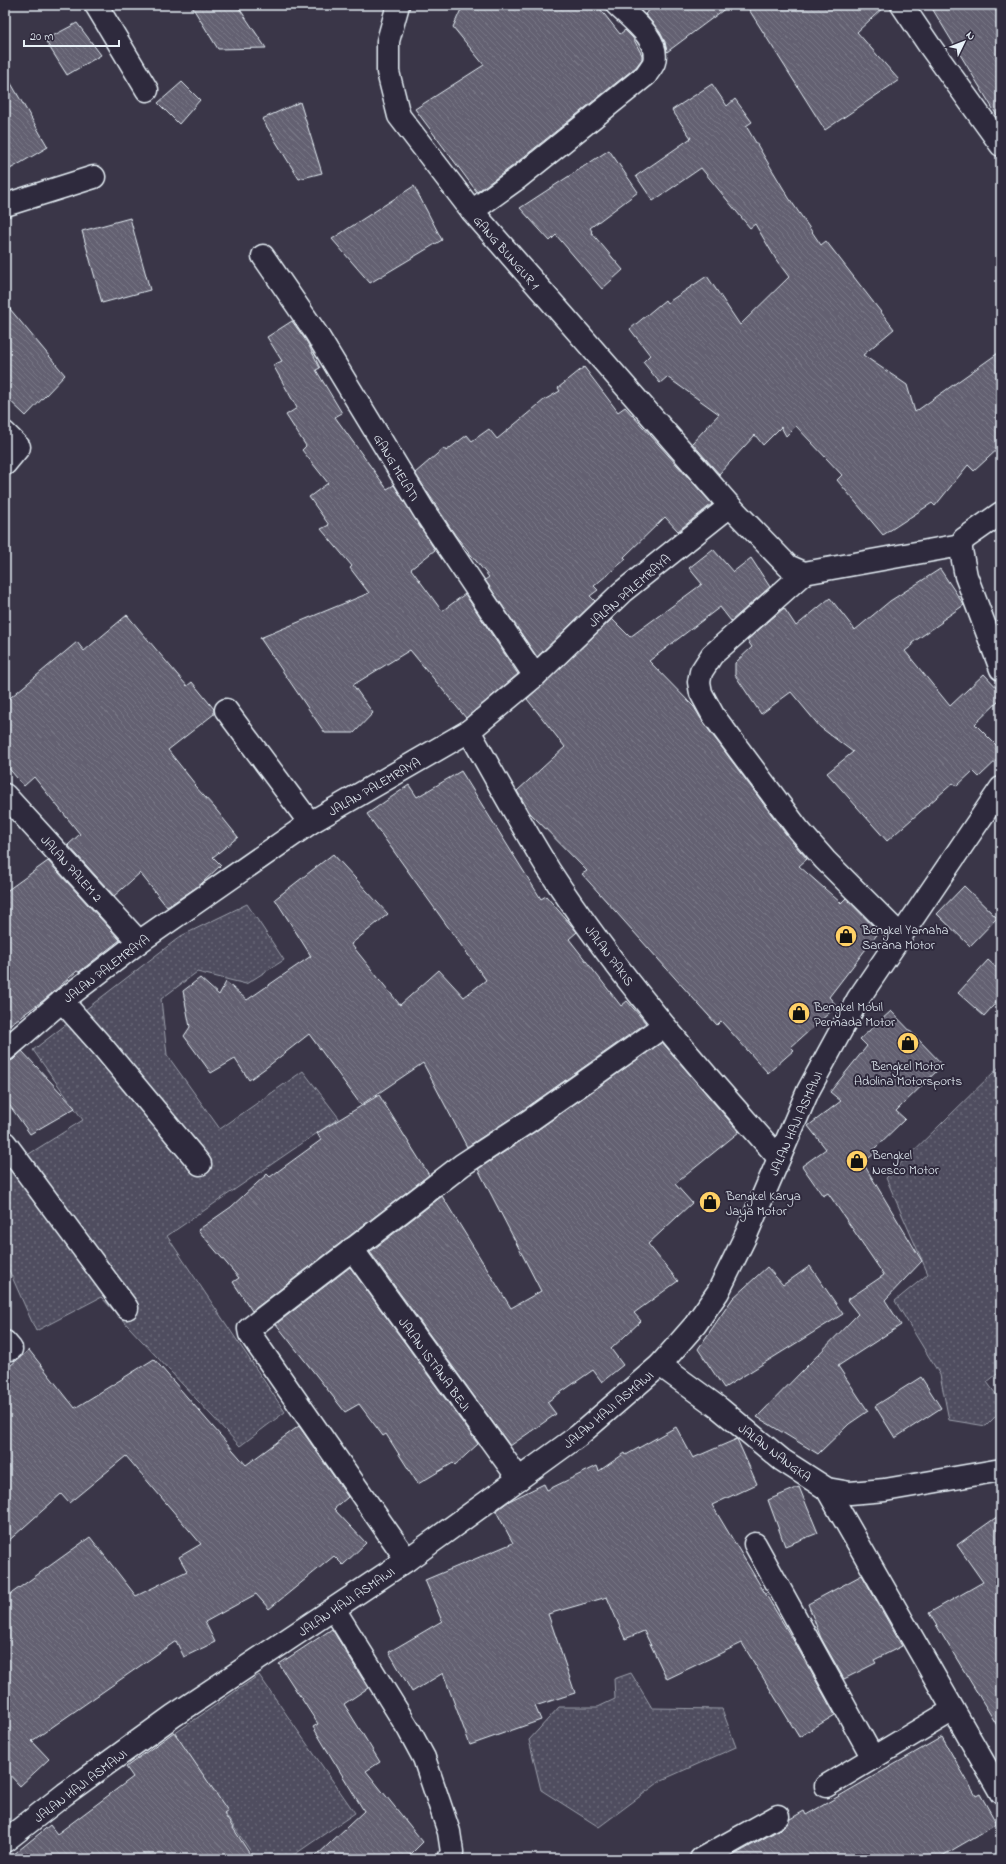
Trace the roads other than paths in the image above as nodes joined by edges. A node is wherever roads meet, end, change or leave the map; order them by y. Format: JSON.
{"nodes":[{"id":1,"x":96,"y":5,"type":"edge"},
{"id":2,"x":398,"y":5,"type":"edge"},
{"id":3,"x":616,"y":5,"type":"edge"},
{"id":4,"x":902,"y":5,"type":"edge"},
{"id":5,"x":147,"y":90,"type":"dead end"},
{"id":6,"x":1001,"y":145,"type":"edge"},
{"id":7,"x":94,"y":177,"type":"dead end"},
{"id":8,"x":5,"y":205,"type":"edge"},
{"id":9,"x":472,"y":211,"type":"junction"},
{"id":10,"x":263,"y":256,"type":"dead end"},
{"id":11,"x":5,"y":433,"type":"edge"},
{"id":12,"x":5,"y":464,"type":"edge"},
{"id":13,"x":730,"y":506,"type":"junction"},
{"id":14,"x":1001,"y":513,"type":"edge"},
{"id":15,"x":961,"y":545,"type":"junction"},
{"id":16,"x":804,"y":573,"type":"junction"},
{"id":17,"x":1001,"y":669,"type":"edge"},
{"id":18,"x":535,"y":676,"type":"junction"},
{"id":19,"x":226,"y":710,"type":"dead end"},
{"id":20,"x":468,"y":731,"type":"junction"},
{"id":21,"x":1001,"y":788,"type":"edge"},
{"id":22,"x":5,"y":795,"type":"edge"},
{"id":23,"x":310,"y":823,"type":"junction"},
{"id":24,"x":900,"y":935,"type":"junction"},
{"id":25,"x":139,"y":942,"type":"junction"},
{"id":26,"x":62,"y":1000,"type":"junction"},
{"id":27,"x":664,"y":1026,"type":"junction"},
{"id":28,"x":5,"y":1050,"type":"edge"},
{"id":29,"x":5,"y":1143,"type":"edge"},
{"id":30,"x":779,"y":1158,"type":"junction"},
{"id":31,"x":200,"y":1164,"type":"dead end"},
{"id":32,"x":352,"y":1249,"type":"junction"},
{"id":33,"x":126,"y":1308,"type":"dead end"},
{"id":34,"x":660,"y":1365,"type":"junction"},
{"id":35,"x":1001,"y":1470,"type":"edge"},
{"id":36,"x":519,"y":1479,"type":"junction"},
{"id":37,"x":827,"y":1489,"type":"junction"},
{"id":38,"x":755,"y":1544,"type":"dead end"},
{"id":39,"x":407,"y":1560,"type":"junction"},
{"id":40,"x":334,"y":1609,"type":"junction"},
{"id":41,"x":953,"y":1710,"type":"junction"},
{"id":42,"x":873,"y":1758,"type":"junction"},
{"id":43,"x":826,"y":1786,"type":"dead end"},
{"id":44,"x":1001,"y":1793,"type":"edge"},
{"id":45,"x":778,"y":1816,"type":"dead end"},
{"id":46,"x":5,"y":1841,"type":"edge"},
{"id":47,"x":715,"y":1856,"type":"edge"},
{"id":48,"x":449,"y":1859,"type":"edge"}],
"edges":[{"from":1,"to":5,"type":"street"},
{"from":2,"to":9,"type":"street"},
{"from":3,"to":9,"type":"street","name":"GANG BUNGUR 1"},
{"from":4,"to":6,"type":"street"},
{"from":7,"to":8,"type":"street"},
{"from":9,"to":13,"type":"street","name":"GANG BUNGUR 1"},
{"from":10,"to":18,"type":"street","name":"GANG MELATI"},
{"from":11,"to":12,"type":"street"},
{"from":13,"to":16,"type":"street","name":"GANG BUNGUR 1"},
{"from":13,"to":18,"type":"street","name":"JALAN PALEMRAYA"},
{"from":14,"to":15,"type":"street"},
{"from":15,"to":16,"type":"street"},
{"from":15,"to":17,"type":"street"},
{"from":16,"to":24,"type":"street"},
{"from":18,"to":20,"type":"street","name":"JALAN PALEMRAYA"},
{"from":19,"to":23,"type":"street"},
{"from":20,"to":23,"type":"street","name":"JALAN PALEMRAYA"},
{"from":20,"to":27,"type":"street","name":"JALAN PAKIS"},
{"from":21,"to":24,"type":"street","name":"JALAN HAJI ASMAWI"},
{"from":22,"to":25,"type":"street","name":"JALAN PALEM 2"},
{"from":23,"to":25,"type":"street","name":"JALAN PALEMRAYA"},
{"from":24,"to":30,"type":"street","name":"JALAN HAJI ASMAWI"},
{"from":25,"to":26,"type":"street","name":"JALAN PALEMRAYA"},
{"from":26,"to":28,"type":"street","name":"JALAN PALEMRAYA"},
{"from":26,"to":31,"type":"street"},
{"from":27,"to":30,"type":"street","name":"JALAN PAKIS"},
{"from":27,"to":32,"type":"street"},
{"from":29,"to":33,"type":"street"},
{"from":30,"to":34,"type":"street","name":"JALAN HAJI ASMAWI"},
{"from":32,"to":36,"type":"street","name":"JALAN ISTANA BEJI"},
{"from":32,"to":39,"type":"street"},
{"from":34,"to":36,"type":"street","name":"JALAN HAJI ASMAWI"},
{"from":34,"to":37,"type":"street","name":"JALAN NANGKA"},
{"from":35,"to":37,"type":"street","name":"JALAN NANGKA"},
{"from":36,"to":39,"type":"street","name":"JALAN HAJI ASMAWI"},
{"from":37,"to":41,"type":"street"},
{"from":38,"to":42,"type":"street"},
{"from":39,"to":40,"type":"street","name":"JALAN HAJI ASMAWI"},
{"from":40,"to":46,"type":"street","name":"JALAN HAJI ASMAWI"},
{"from":40,"to":48,"type":"street"},
{"from":41,"to":42,"type":"street"},
{"from":41,"to":44,"type":"street"},
{"from":42,"to":43,"type":"street"},
{"from":45,"to":47,"type":"street"}]}
